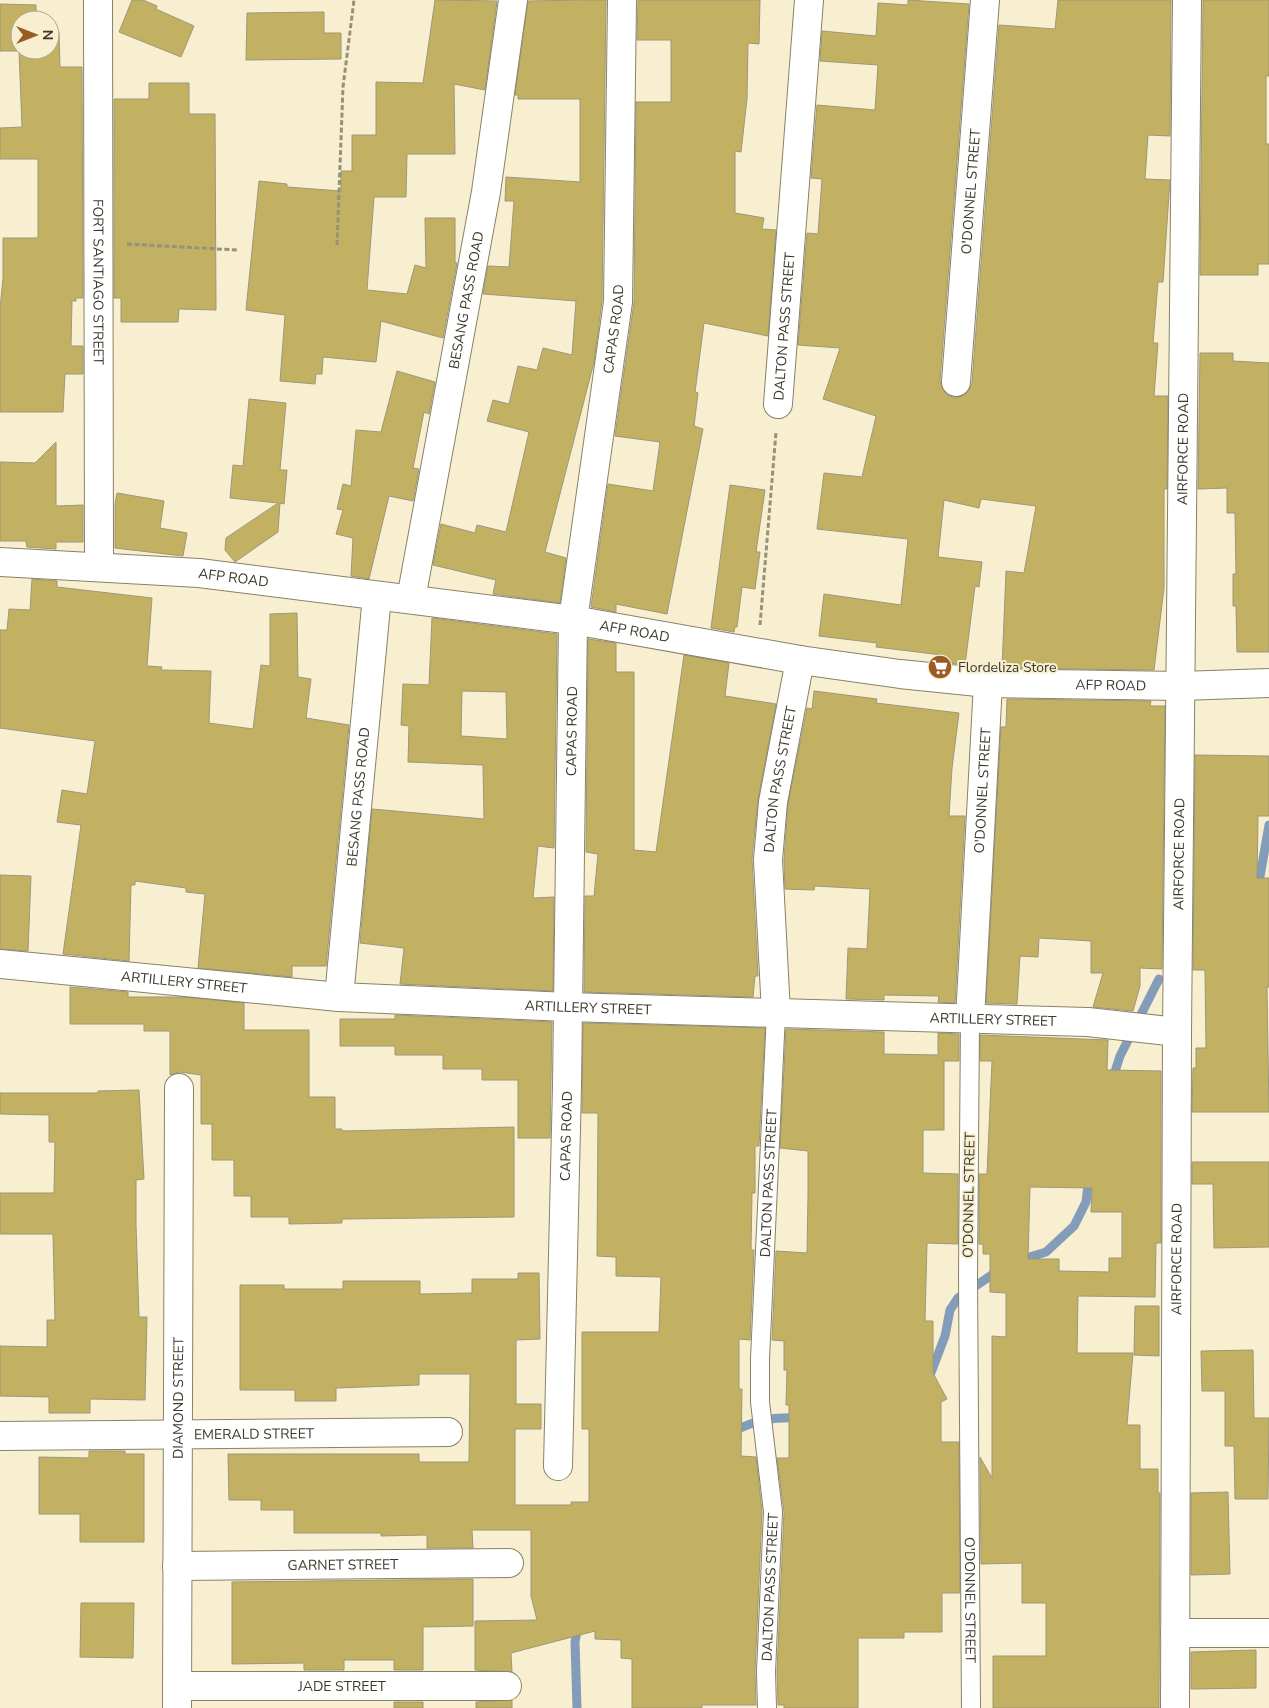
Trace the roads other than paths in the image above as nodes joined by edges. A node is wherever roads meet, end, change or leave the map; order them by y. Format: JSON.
{"nodes":[{"id":1,"x":98,"y":0,"type":"edge"},
{"id":2,"x":514,"y":0,"type":"edge"},
{"id":3,"x":622,"y":0,"type":"edge"},
{"id":4,"x":809,"y":0,"type":"edge"},
{"id":5,"x":986,"y":0,"type":"edge"},
{"id":6,"x":1187,"y":0,"type":"edge"},
{"id":7,"x":956,"y":382,"type":"dead end"},
{"id":8,"x":778,"y":404,"type":"road end"},
{"id":9,"x":0,"y":562,"type":"edge"},
{"id":10,"x":99,"y":566,"type":"junction"},
{"id":11,"x":377,"y":596,"type":"junction"},
{"id":12,"x":411,"y":600,"type":"junction"},
{"id":13,"x":573,"y":620,"type":"junction"},
{"id":14,"x":800,"y":660,"type":"junction"},
{"id":15,"x":988,"y":683,"type":"junction"},
{"id":16,"x":1269,"y":683,"type":"edge"},
{"id":17,"x":1181,"y":686,"type":"junction"},
{"id":18,"x":0,"y":964,"type":"edge"},
{"id":19,"x":339,"y":998,"type":"junction"},
{"id":20,"x":568,"y":1007,"type":"junction"},
{"id":21,"x":776,"y":1013,"type":"junction"},
{"id":22,"x":970,"y":1018,"type":"junction"},
{"id":23,"x":1164,"y":1031,"type":"junction"},
{"id":24,"x":179,"y":1088,"type":"dead end"},
{"id":25,"x":448,"y":1432,"type":"dead end"},
{"id":26,"x":178,"y":1434,"type":"junction"},
{"id":27,"x":0,"y":1436,"type":"edge"},
{"id":28,"x":558,"y":1466,"type":"dead end"},
{"id":29,"x":509,"y":1563,"type":"dead end"},
{"id":30,"x":177,"y":1566,"type":"junction"},
{"id":31,"x":1175,"y":1633,"type":"junction"},
{"id":32,"x":1269,"y":1633,"type":"edge"},
{"id":33,"x":507,"y":1686,"type":"dead end"},
{"id":34,"x":177,"y":1697,"type":"edge"},
{"id":35,"x":767,"y":1708,"type":"edge"},
{"id":36,"x":971,"y":1708,"type":"edge"},
{"id":37,"x":1175,"y":1708,"type":"edge"}],
"edges":[{"from":1,"to":10,"type":"street","name":"FORT SANTIAGO STREET"},
{"from":2,"to":12,"type":"street","name":"BESANG PASS ROAD"},
{"from":3,"to":13,"type":"street","name":"CAPAS ROAD"},
{"from":4,"to":8,"type":"street","name":"DALTON PASS STREET"},
{"from":5,"to":7,"type":"street","name":"O'DONNEL STREET"},
{"from":6,"to":17,"type":"street","name":"AIRFORCE ROAD"},
{"from":9,"to":10,"type":"street","name":"AFP ROAD"},
{"from":10,"to":11,"type":"street","name":"AFP ROAD"},
{"from":11,"to":12,"type":"street","name":"AFP ROAD"},
{"from":11,"to":19,"type":"street","name":"BESANG PASS ROAD"},
{"from":12,"to":13,"type":"street","name":"AFP ROAD"},
{"from":13,"to":14,"type":"street","name":"AFP ROAD"},
{"from":13,"to":20,"type":"street","name":"CAPAS ROAD"},
{"from":14,"to":15,"type":"street","name":"AFP ROAD"},
{"from":14,"to":21,"type":"street","name":"DALTON PASS STREET"},
{"from":15,"to":17,"type":"street","name":"AFP ROAD"},
{"from":15,"to":22,"type":"street","name":"O'DONNEL STREET"},
{"from":16,"to":17,"type":"street","name":"AFP ROAD"},
{"from":17,"to":23,"type":"street","name":"AIRFORCE ROAD"},
{"from":18,"to":19,"type":"street","name":"ARTILLERY STREET"},
{"from":19,"to":20,"type":"street","name":"ARTILLERY STREET"},
{"from":20,"to":21,"type":"street","name":"ARTILLERY STREET"},
{"from":20,"to":28,"type":"street","name":"CAPAS ROAD"},
{"from":21,"to":22,"type":"street","name":"ARTILLERY STREET"},
{"from":21,"to":35,"type":"lane","name":"DALTON PASS STREET"},
{"from":22,"to":23,"type":"street","name":"ARTILLERY STREET"},
{"from":22,"to":36,"type":"lane","name":"O'DONNEL STREET"},
{"from":23,"to":31,"type":"street","name":"AIRFORCE ROAD"},
{"from":24,"to":26,"type":"street","name":"DIAMOND STREET"},
{"from":25,"to":26,"type":"street","name":"EMERALD STREET"},
{"from":26,"to":27,"type":"street","name":"EMERALD STREET"},
{"from":26,"to":30,"type":"street","name":"DIAMOND STREET"},
{"from":29,"to":30,"type":"street","name":"GARNET STREET"},
{"from":30,"to":34,"type":"street","name":"DIAMOND STREET"},
{"from":31,"to":32,"type":"street"},
{"from":31,"to":37,"type":"street","name":"AIRFORCE ROAD"},
{"from":33,"to":34,"type":"street","name":"JADE STREET"}]}
